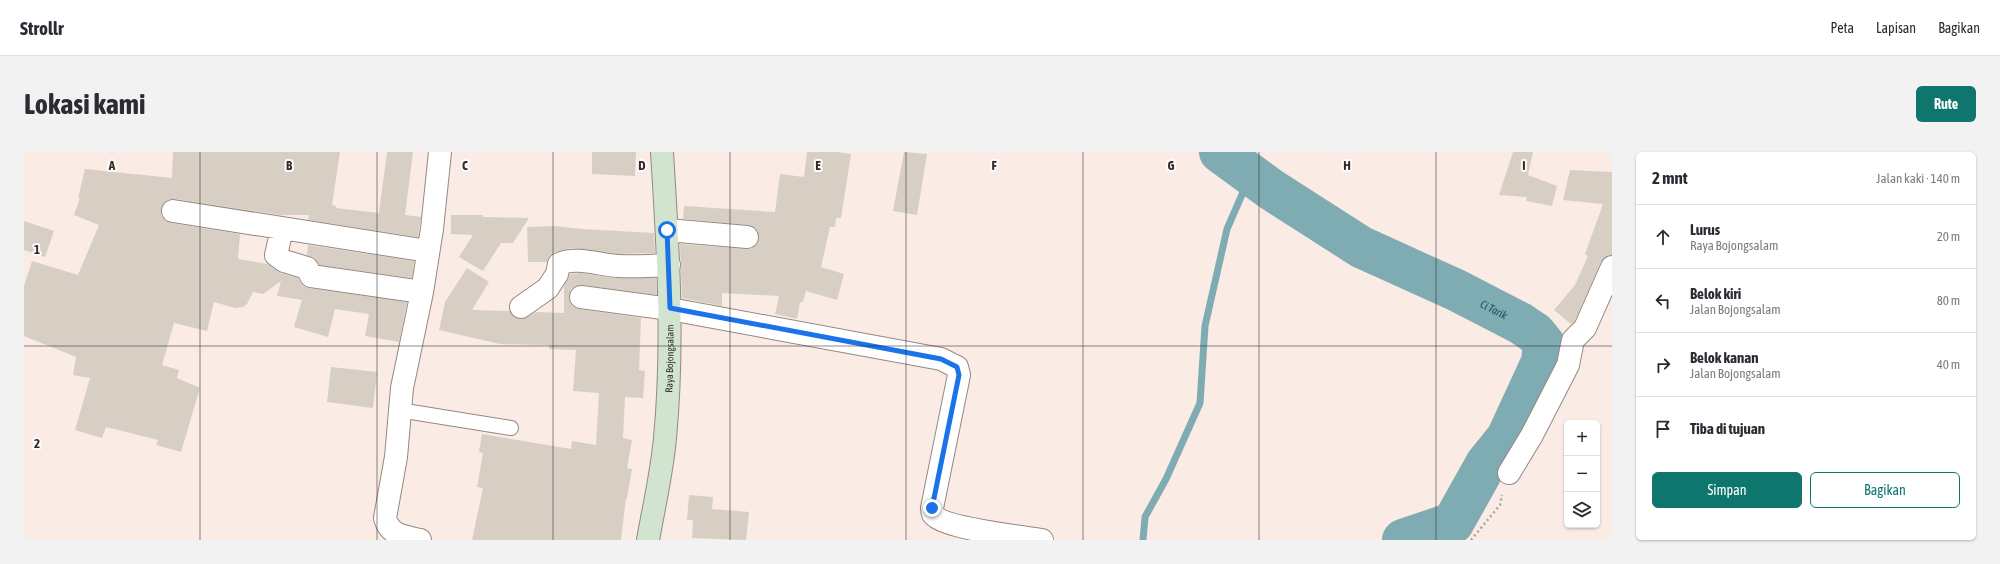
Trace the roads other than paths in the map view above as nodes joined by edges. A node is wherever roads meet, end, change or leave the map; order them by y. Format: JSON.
{"nodes":[{"id":1,"x":440,"y":152,"type":"edge"},
{"id":2,"x":662,"y":152,"type":"edge"},
{"id":3,"x":173,"y":211,"type":"dead end"},
{"id":4,"x":282,"y":229,"type":"junction"},
{"id":5,"x":667,"y":230,"type":"junction"},
{"id":6,"x":747,"y":237,"type":"dead end"},
{"id":7,"x":428,"y":250,"type":"junction"},
{"id":8,"x":669,"y":265,"type":"junction"},
{"id":9,"x":1612,"y":267,"type":"edge"},
{"id":10,"x":422,"y":292,"type":"junction"},
{"id":11,"x":581,"y":297,"type":"dead end"},
{"id":12,"x":522,"y":307,"type":"dead end"},
{"id":13,"x":670,"y":308,"type":"junction"},
{"id":14,"x":399,"y":410,"type":"junction"},
{"id":15,"x":511,"y":428,"type":"dead end"},
{"id":16,"x":1509,"y":473,"type":"road end"},
{"id":17,"x":420,"y":540,"type":"edge"},
{"id":18,"x":648,"y":540,"type":"edge"},
{"id":19,"x":1042,"y":540,"type":"edge"}],
"edges":[{"from":1,"to":7,"type":"street"},
{"from":2,"to":5,"type":"main road","name":"Raya Bojongsalam"},
{"from":3,"to":4,"type":"street"},
{"from":4,"to":7,"type":"street"},
{"from":4,"to":10,"type":"street"},
{"from":5,"to":6,"type":"street"},
{"from":5,"to":8,"type":"main road","name":"Raya Bojongsalam"},
{"from":7,"to":10,"type":"street"},
{"from":8,"to":12,"type":"street"},
{"from":8,"to":13,"type":"main road","name":"Raya Bojongsalam"},
{"from":9,"to":16,"type":"street"},
{"from":10,"to":14,"type":"street"},
{"from":11,"to":13,"type":"street"},
{"from":13,"to":18,"type":"main road","name":"Raya Bojongsalam"},
{"from":13,"to":19,"type":"street"},
{"from":14,"to":15,"type":"lane"},
{"from":14,"to":17,"type":"street"}]}
